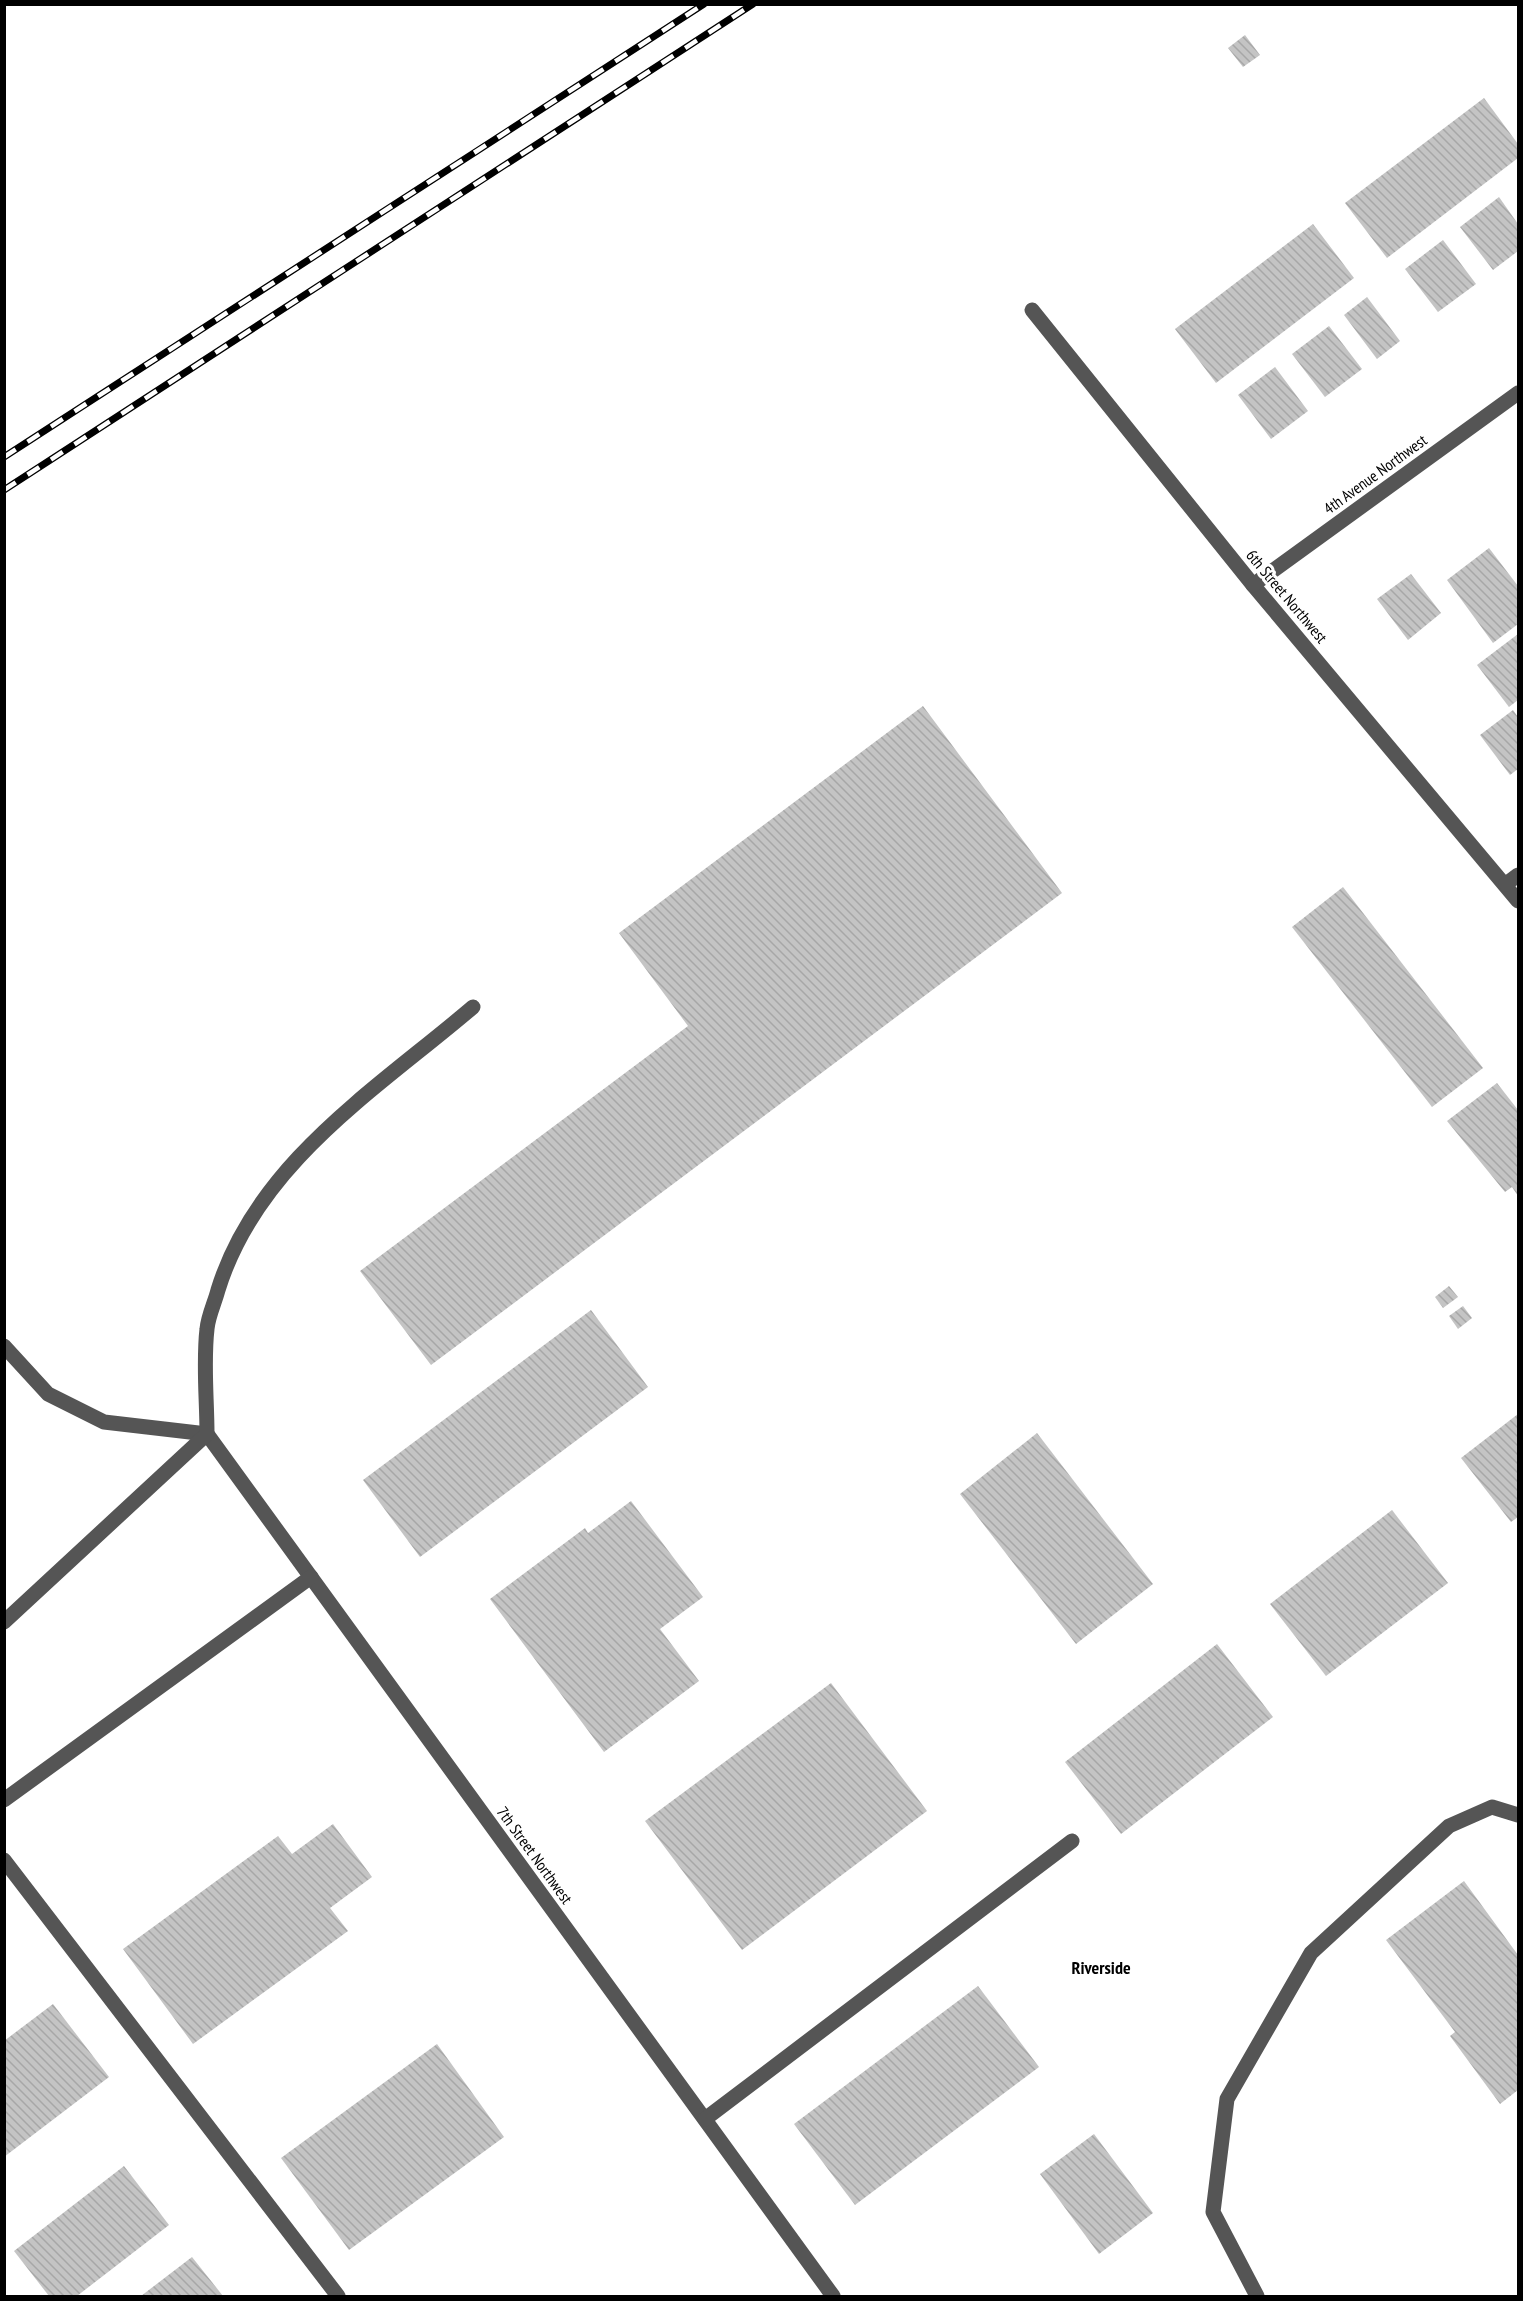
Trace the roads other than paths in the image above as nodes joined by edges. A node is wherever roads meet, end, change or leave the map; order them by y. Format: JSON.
{"nodes":[{"id":1,"x":1032,"y":309,"type":"dead end"},
{"id":2,"x":1518,"y":393,"type":"edge"},
{"id":3,"x":1253,"y":585,"type":"junction"},
{"id":4,"x":1512,"y":880,"type":"edge"},
{"id":5,"x":1518,"y":901,"type":"edge"},
{"id":6,"x":473,"y":1007,"type":"dead end"},
{"id":7,"x":4,"y":1346,"type":"edge"},
{"id":8,"x":207,"y":1434,"type":"junction"},
{"id":9,"x":311,"y":1577,"type":"junction"},
{"id":10,"x":4,"y":1622,"type":"edge"},
{"id":11,"x":4,"y":1800,"type":"edge"},
{"id":12,"x":1518,"y":1815,"type":"edge"},
{"id":13,"x":1072,"y":1841,"type":"dead end"},
{"id":14,"x":4,"y":1860,"type":"edge"},
{"id":15,"x":705,"y":2119,"type":"junction"},
{"id":16,"x":338,"y":2296,"type":"edge"},
{"id":17,"x":834,"y":2296,"type":"edge"},
{"id":18,"x":1257,"y":2296,"type":"edge"}],
"edges":[{"from":1,"to":3,"type":"street","name":"6th Street Northwest"},
{"from":2,"to":3,"type":"street","name":"4th Avenue Northwest"},
{"from":3,"to":4,"type":"street","name":"6th Street Northwest"},
{"from":4,"to":5,"type":"street","name":"6th Street Northwest"},
{"from":6,"to":8,"type":"street"},
{"from":7,"to":8,"type":"street"},
{"from":8,"to":9,"type":"street","name":"7th Street Northwest"},
{"from":8,"to":10,"type":"street"},
{"from":9,"to":11,"type":"street"},
{"from":9,"to":15,"type":"street","name":"7th Street Northwest"},
{"from":12,"to":18,"type":"street"},
{"from":13,"to":15,"type":"street"},
{"from":14,"to":16,"type":"street"},
{"from":15,"to":17,"type":"street","name":"7th Street Northwest"}]}
